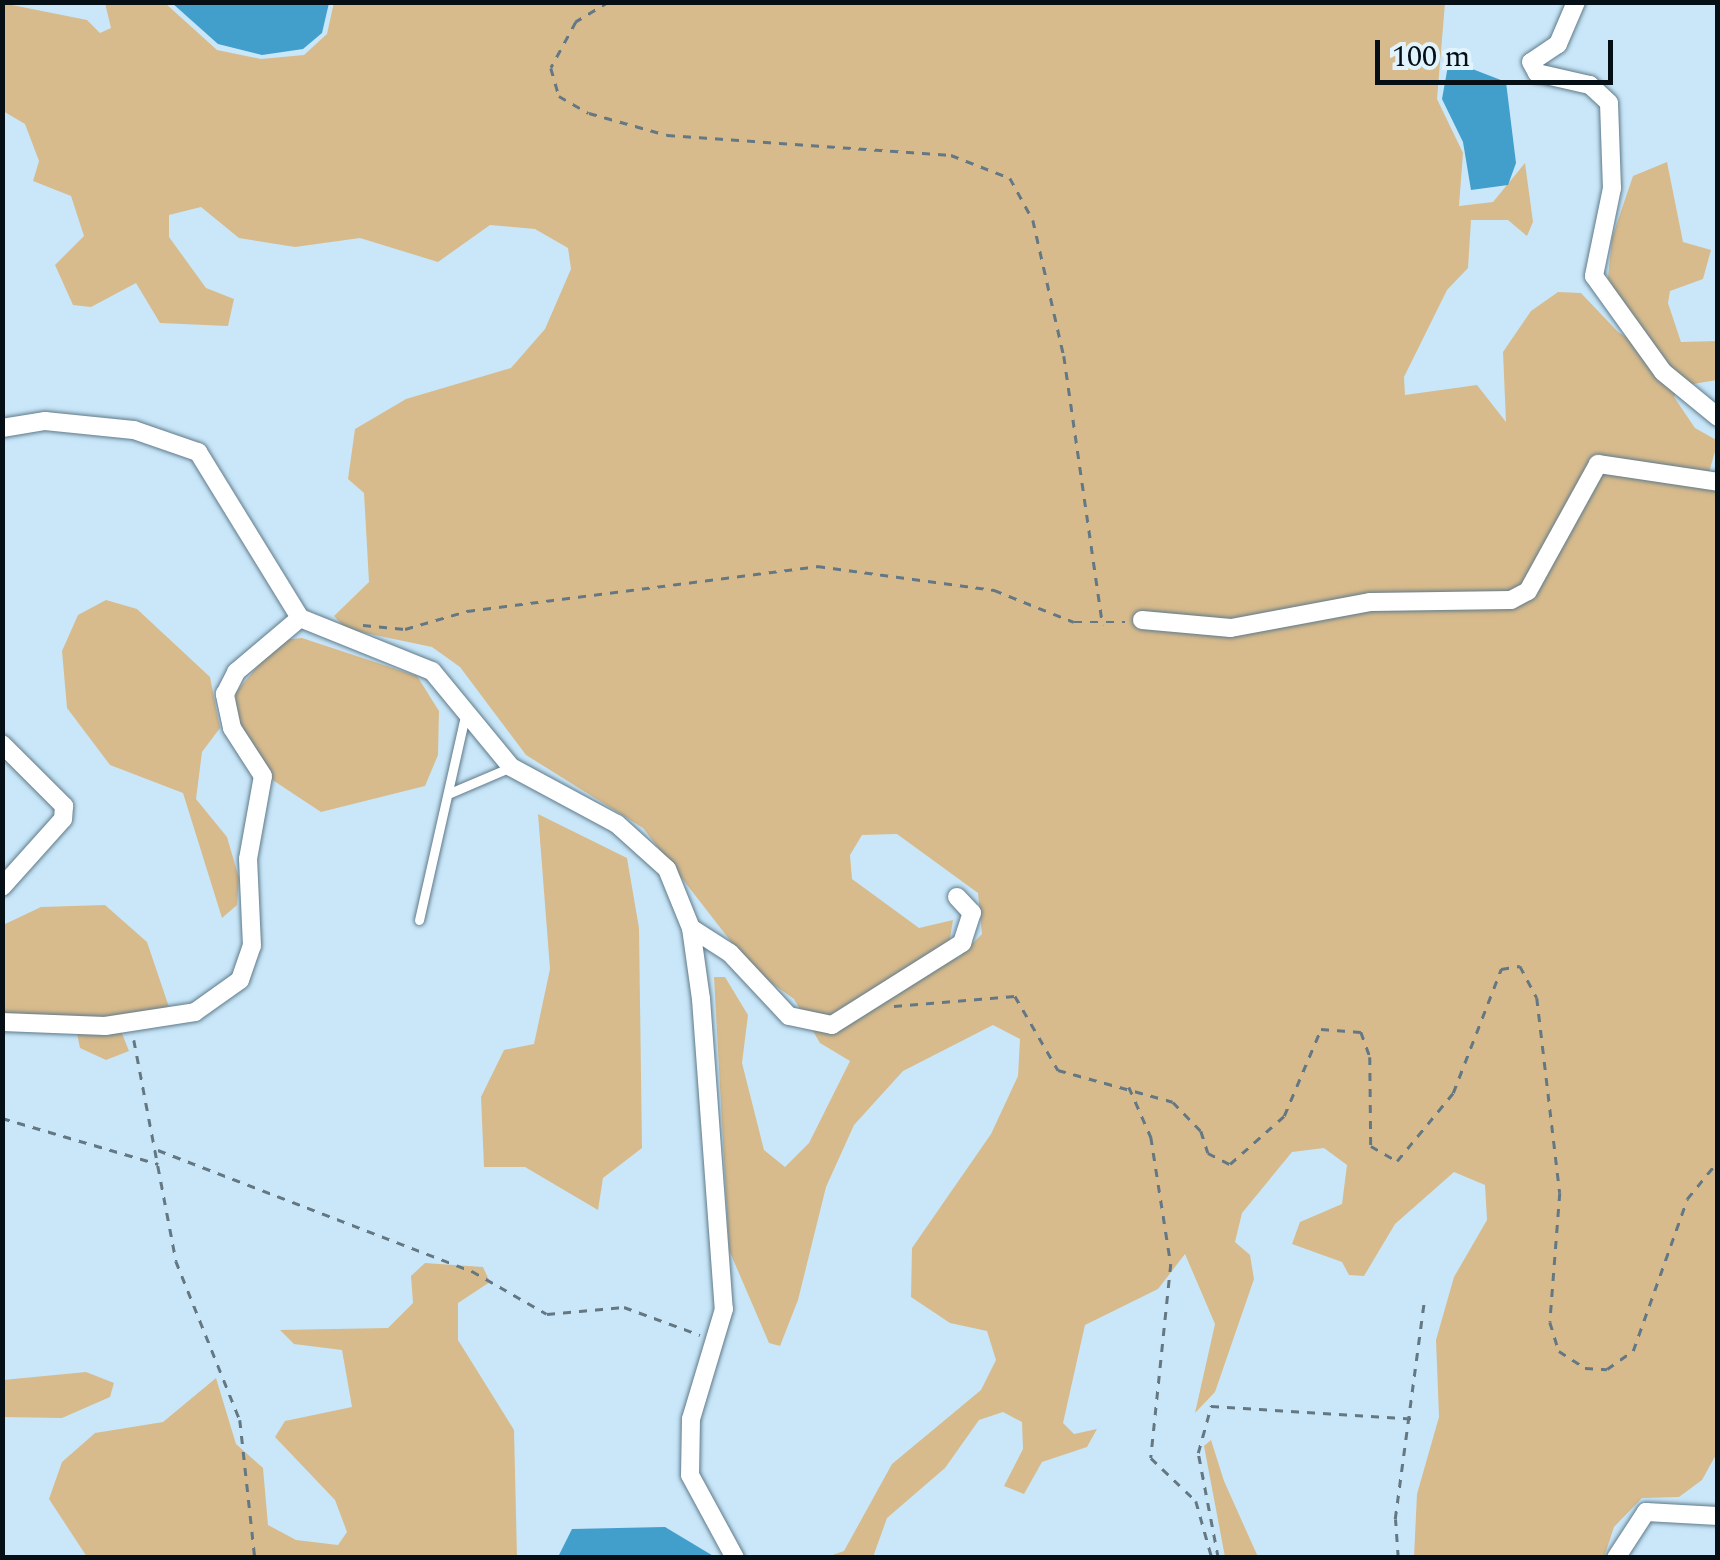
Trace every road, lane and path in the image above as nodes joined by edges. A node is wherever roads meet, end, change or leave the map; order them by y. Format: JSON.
{"nodes":[{"id":1,"x":609,"y":2,"type":"edge"},
{"id":2,"x":1576,"y":2,"type":"edge"},
{"id":3,"x":1718,"y":417,"type":"edge"},
{"id":4,"x":2,"y":428,"type":"edge"},
{"id":5,"x":1718,"y":482,"type":"edge"},
{"id":6,"x":300,"y":618,"type":"junction"},
{"id":7,"x":1142,"y":620,"type":"joint"},
{"id":8,"x":355,"y":624,"type":"dead end"},
{"id":9,"x":1103,"y":625,"type":"junction"},
{"id":10,"x":466,"y":712,"type":"junction"},
{"id":11,"x":2,"y":744,"type":"edge"},
{"id":12,"x":510,"y":767,"type":"junction"},
{"id":13,"x":449,"y":794,"type":"junction"},
{"id":14,"x":2,"y":887,"type":"edge"},
{"id":15,"x":957,"y":897,"type":"dead end"},
{"id":16,"x":419,"y":920,"type":"dead end"},
{"id":17,"x":692,"y":928,"type":"junction"},
{"id":18,"x":877,"y":1005,"type":"junction"},
{"id":19,"x":2,"y":1022,"type":"edge"},
{"id":20,"x":129,"y":1024,"type":"junction"},
{"id":21,"x":1129,"y":1086,"type":"junction"},
{"id":22,"x":2,"y":1118,"type":"edge"},
{"id":23,"x":158,"y":1150,"type":"junction"},
{"id":24,"x":1718,"y":1161,"type":"edge"},
{"id":25,"x":160,"y":1164,"type":"junction"},
{"id":26,"x":1424,"y":1302,"type":"dead end"},
{"id":27,"x":718,"y":1347,"type":"junction"},
{"id":28,"x":1415,"y":1419,"type":"junction"},
{"id":29,"x":1718,"y":1516,"type":"edge"},
{"id":30,"x":255,"y":1558,"type":"edge"},
{"id":31,"x":735,"y":1558,"type":"edge"},
{"id":32,"x":1212,"y":1558,"type":"edge"},
{"id":33,"x":1218,"y":1558,"type":"edge"},
{"id":34,"x":1398,"y":1558,"type":"edge"},
{"id":35,"x":1616,"y":1558,"type":"edge"}],
"edges":[{"from":1,"to":9,"type":"path"},
{"from":2,"to":3,"type":"street"},
{"from":4,"to":6,"type":"street"},
{"from":5,"to":7,"type":"street"},
{"from":6,"to":10,"type":"street"},
{"from":6,"to":20,"type":"street"},
{"from":7,"to":9,"type":"path"},
{"from":8,"to":9,"type":"path"},
{"from":10,"to":12,"type":"street"},
{"from":10,"to":13,"type":"lane"},
{"from":11,"to":14,"type":"street"},
{"from":12,"to":13,"type":"lane"},
{"from":12,"to":17,"type":"street"},
{"from":13,"to":16,"type":"lane"},
{"from":15,"to":18,"type":"street"},
{"from":17,"to":18,"type":"street"},
{"from":17,"to":27,"type":"street"},
{"from":18,"to":21,"type":"path"},
{"from":19,"to":20,"type":"street"},
{"from":20,"to":23,"type":"path"},
{"from":21,"to":24,"type":"path"},
{"from":21,"to":32,"type":"path"},
{"from":22,"to":25,"type":"path"},
{"from":23,"to":25,"type":"path"},
{"from":23,"to":27,"type":"path"},
{"from":25,"to":30,"type":"path"},
{"from":26,"to":28,"type":"path"},
{"from":27,"to":31,"type":"street"},
{"from":28,"to":33,"type":"path"},
{"from":28,"to":34,"type":"path"},
{"from":29,"to":35,"type":"street"}]}
